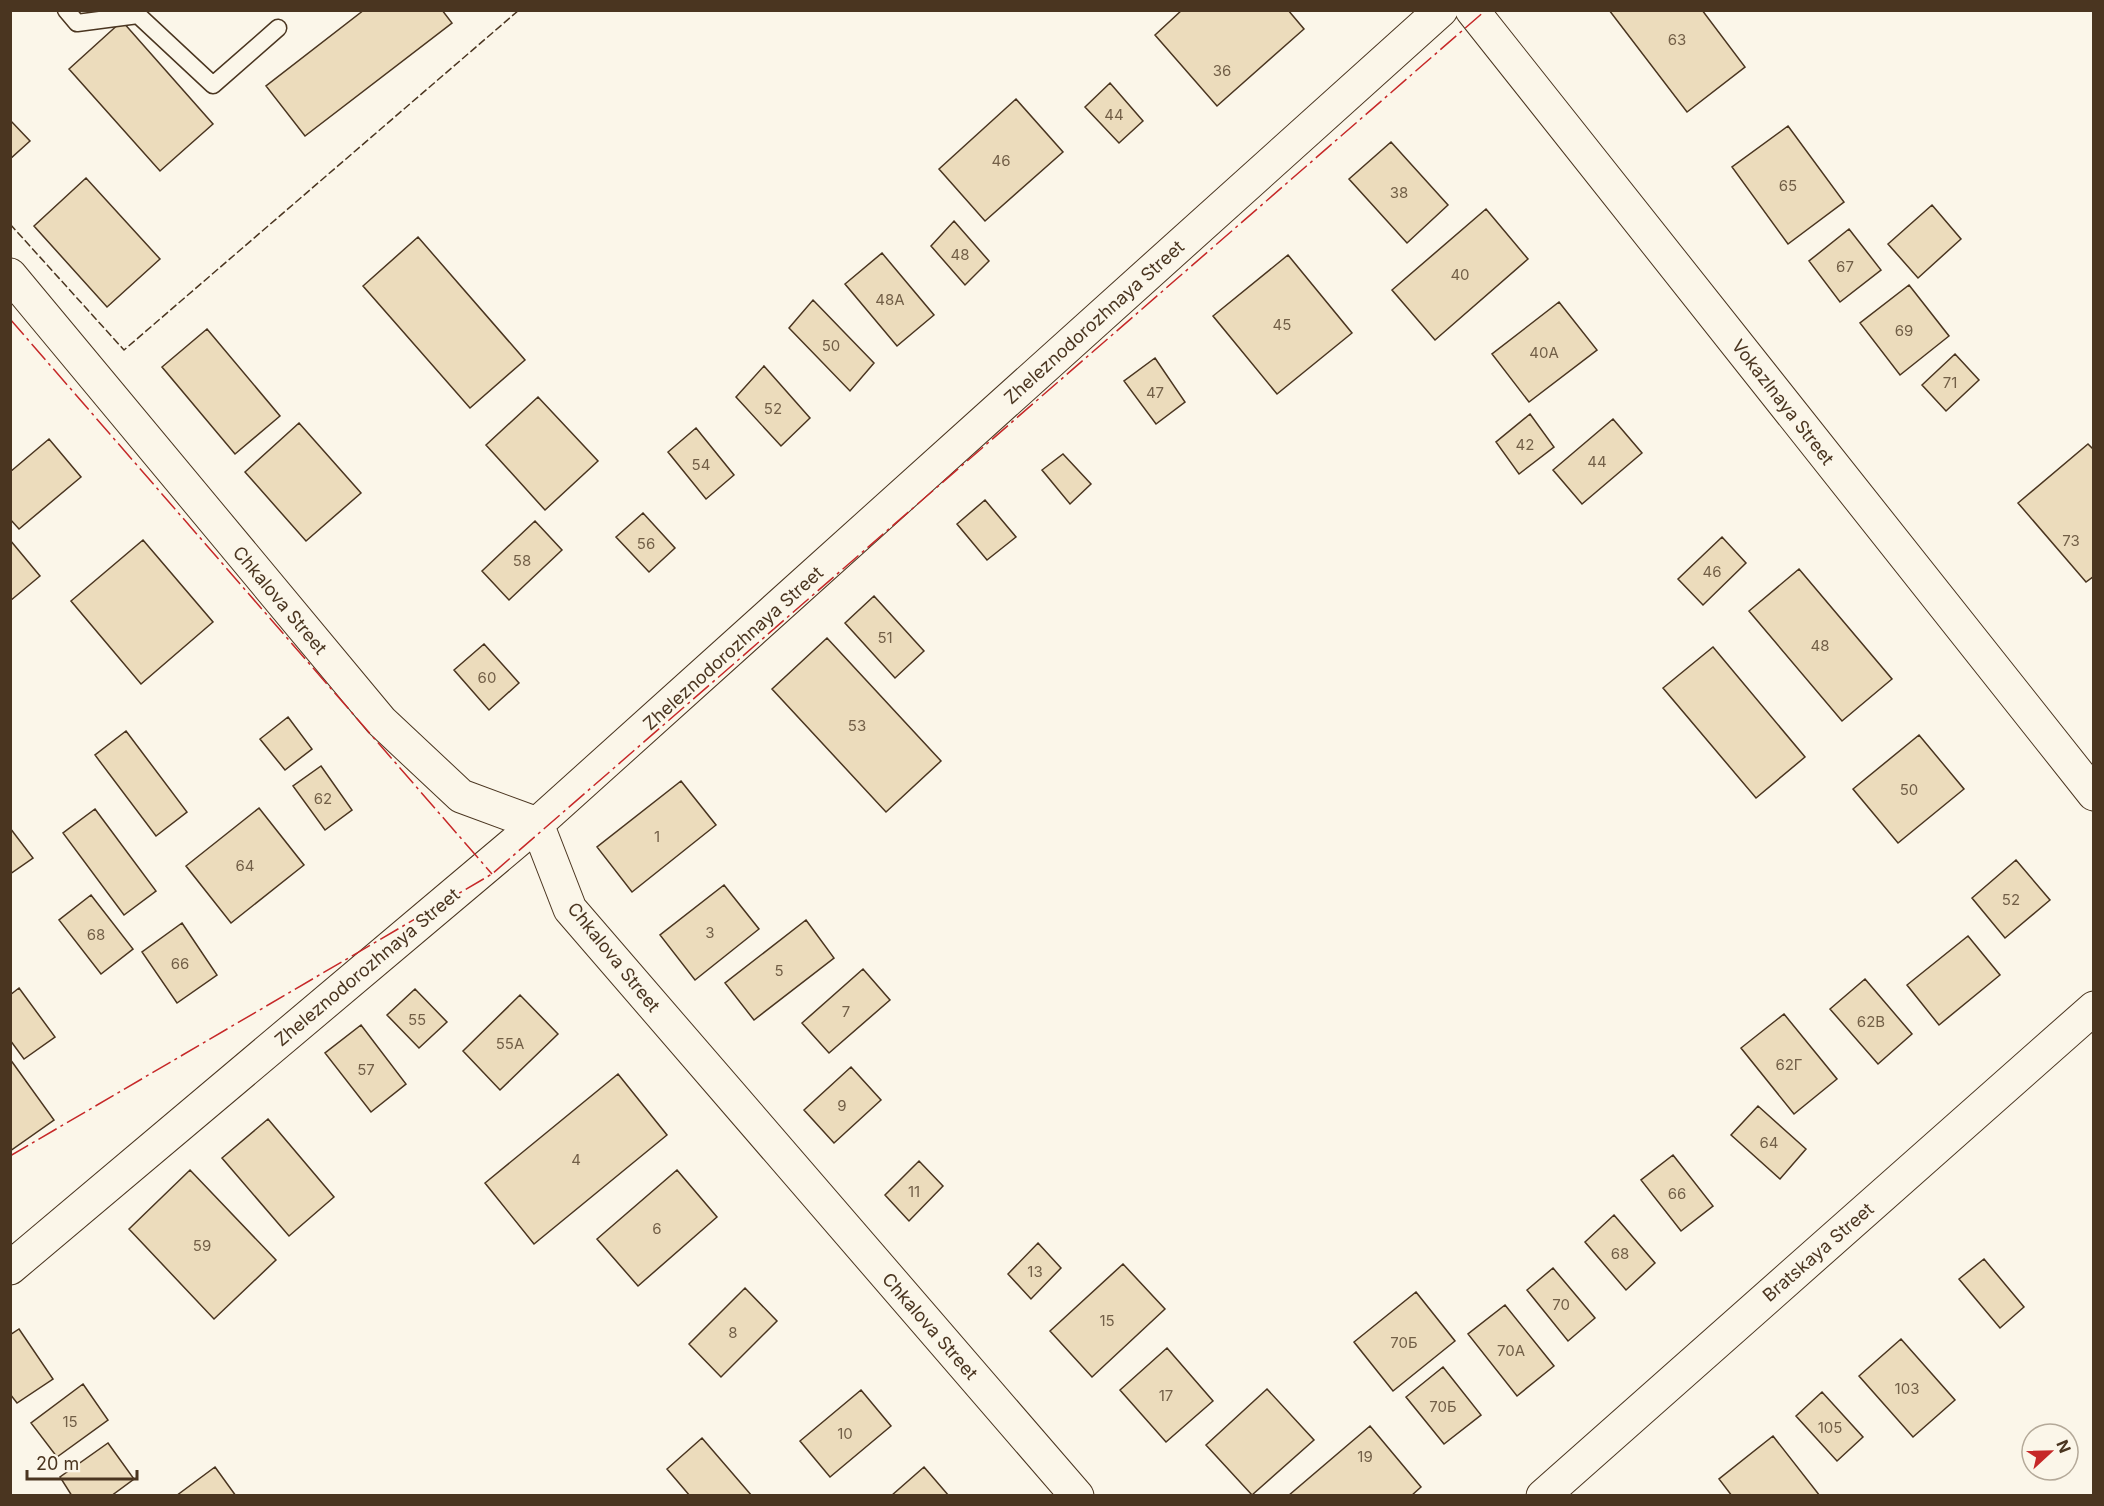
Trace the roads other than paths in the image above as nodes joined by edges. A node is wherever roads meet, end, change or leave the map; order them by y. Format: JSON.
{"nodes":[{"id":1,"x":66,"y":10,"type":"edge"},
{"id":2,"x":1441,"y":10,"type":"edge"},
{"id":3,"x":1472,"y":10,"type":"edge"},
{"id":4,"x":278,"y":28,"type":"dead end"},
{"id":5,"x":10,"y":275,"type":"edge"},
{"id":6,"x":2094,"y":794,"type":"edge"},
{"id":7,"x":537,"y":824,"type":"junction"},
{"id":8,"x":2094,"y":1008,"type":"edge"},
{"id":9,"x":10,"y":1268,"type":"edge"},
{"id":10,"x":1077,"y":1496,"type":"edge"},
{"id":11,"x":1542,"y":1496,"type":"edge"}],
"edges":[{"from":1,"to":4,"type":"lane"},
{"from":2,"to":7,"type":"street","name":"Zheleznodorozhnaya Street"},
{"from":3,"to":6,"type":"street","name":"Vokazlnaya Street"},
{"from":5,"to":7,"type":"street","name":"Chkalova Street"},
{"from":7,"to":9,"type":"street","name":"Zheleznodorozhnaya Street"},
{"from":7,"to":10,"type":"street","name":"Chkalova Street"},
{"from":8,"to":11,"type":"street","name":"Bratskaya Street"}]}
